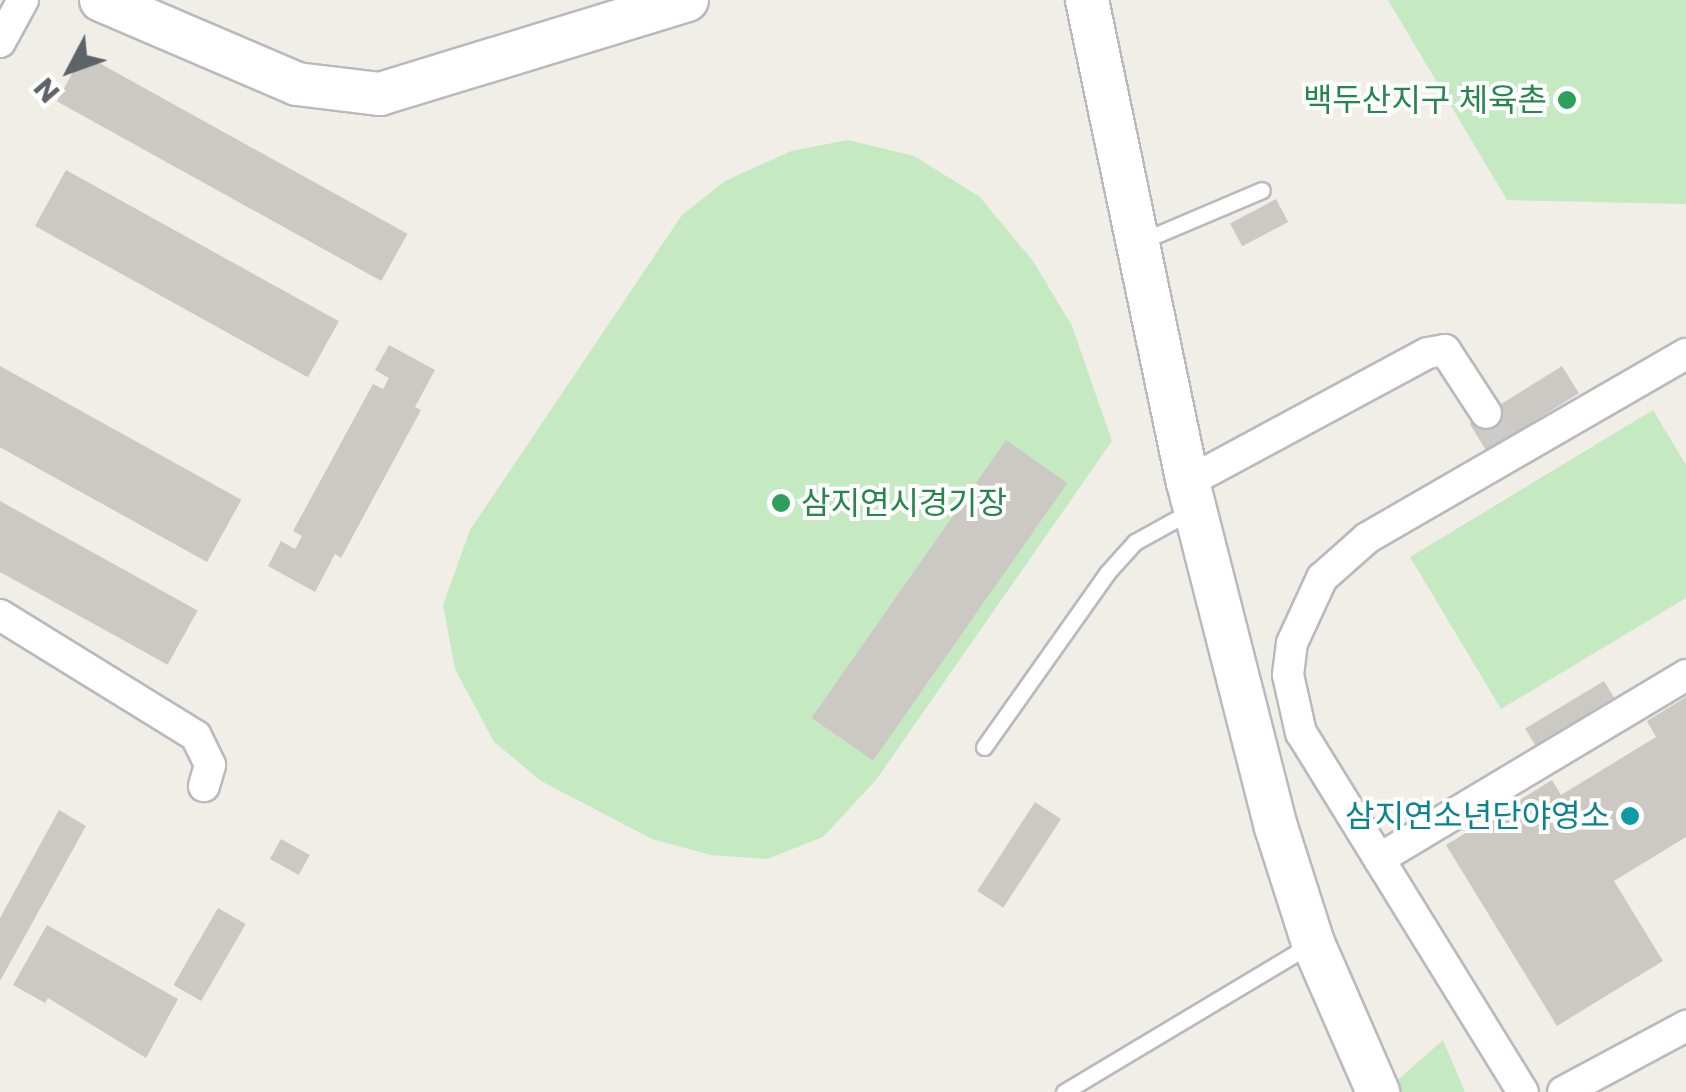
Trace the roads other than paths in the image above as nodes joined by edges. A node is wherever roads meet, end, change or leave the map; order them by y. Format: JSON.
{"nodes":[{"id":1,"x":23,"y":0,"type":"edge"},
{"id":2,"x":101,"y":0,"type":"edge"},
{"id":3,"x":687,"y":0,"type":"edge"},
{"id":4,"x":1088,"y":0,"type":"edge"},
{"id":5,"x":0,"y":42,"type":"edge"},
{"id":6,"x":1262,"y":190,"type":"dead end"},
{"id":7,"x":1138,"y":242,"type":"junction"},
{"id":8,"x":1686,"y":354,"type":"edge"},
{"id":9,"x":1486,"y":412,"type":"tunnel mouth"},
{"id":10,"x":1191,"y":496,"type":"junction"},
{"id":11,"x":0,"y":615,"type":"edge"},
{"id":12,"x":1686,"y":675,"type":"edge"},
{"id":13,"x":984,"y":747,"type":"dead end"},
{"id":14,"x":204,"y":786,"type":"dead end"},
{"id":15,"x":1379,"y":858,"type":"junction"},
{"id":16,"x":1313,"y":943,"type":"junction"},
{"id":17,"x":1686,"y":1026,"type":"edge"},
{"id":18,"x":1064,"y":1092,"type":"edge"},
{"id":19,"x":1378,"y":1092,"type":"edge"},
{"id":20,"x":1524,"y":1092,"type":"edge"},
{"id":21,"x":1563,"y":1092,"type":"edge"}],
"edges":[{"from":1,"to":5,"type":"street"},
{"from":2,"to":3,"type":"street"},
{"from":4,"to":7,"type":"street"},
{"from":6,"to":7,"type":"lane"},
{"from":7,"to":10,"type":"street"},
{"from":8,"to":15,"type":"street"},
{"from":9,"to":10,"type":"street"},
{"from":10,"to":13,"type":"lane"},
{"from":10,"to":16,"type":"street"},
{"from":11,"to":14,"type":"street"},
{"from":12,"to":15,"type":"street"},
{"from":15,"to":20,"type":"street"},
{"from":16,"to":18,"type":"lane"},
{"from":16,"to":19,"type":"street"},
{"from":17,"to":21,"type":"street"}]}
